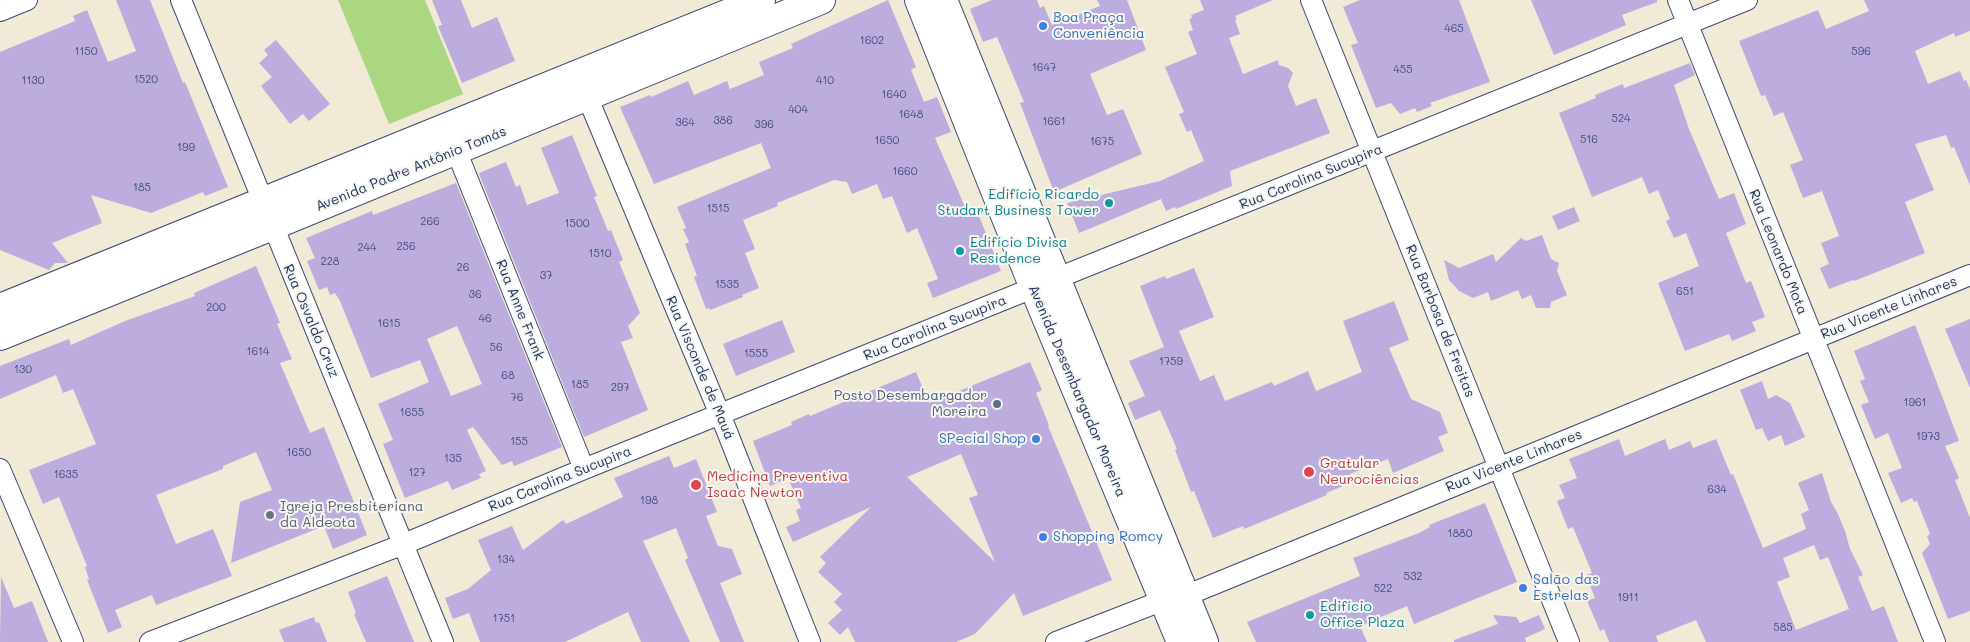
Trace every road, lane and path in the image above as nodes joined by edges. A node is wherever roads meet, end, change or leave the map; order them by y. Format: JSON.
{"nodes":[{"id":1,"x":27,"y":0,"type":"edge"},
{"id":2,"x":181,"y":0,"type":"edge"},
{"id":3,"x":761,"y":0,"type":"edge"},
{"id":4,"x":821,"y":0,"type":"edge"},
{"id":5,"x":919,"y":0,"type":"edge"},
{"id":6,"x":943,"y":0,"type":"edge"},
{"id":7,"x":1311,"y":0,"type":"edge"},
{"id":8,"x":1678,"y":0,"type":"edge"},
{"id":9,"x":1747,"y":0,"type":"edge"},
{"id":10,"x":0,"y":11,"type":"edge"},
{"id":11,"x":1688,"y":24,"type":"junction"},
{"id":12,"x":587,"y":96,"type":"junction"},
{"id":13,"x":456,"y":150,"type":"junction"},
{"id":14,"x":1372,"y":152,"type":"junction"},
{"id":15,"x":262,"y":201,"type":"junction"},
{"id":16,"x":272,"y":226,"type":"junction"},
{"id":17,"x":1970,"y":275,"type":"edge"},
{"id":18,"x":1045,"y":284,"type":"junction"},
{"id":19,"x":0,"y":308,"type":"edge"},
{"id":20,"x":0,"y":336,"type":"edge"},
{"id":21,"x":1812,"y":339,"type":"junction"},
{"id":22,"x":720,"y":414,"type":"junction"},
{"id":23,"x":1498,"y":467,"type":"junction"},
{"id":24,"x":0,"y":469,"type":"edge"},
{"id":25,"x":584,"y":469,"type":"junction"},
{"id":26,"x":404,"y":544,"type":"junction"},
{"id":27,"x":1175,"y":598,"type":"junction"},
{"id":28,"x":73,"y":642,"type":"edge"},
{"id":29,"x":150,"y":642,"type":"edge"},
{"id":30,"x":443,"y":642,"type":"edge"},
{"id":31,"x":810,"y":642,"type":"edge"},
{"id":32,"x":1056,"y":642,"type":"edge"},
{"id":33,"x":1181,"y":642,"type":"edge"},
{"id":34,"x":1204,"y":642,"type":"edge"},
{"id":35,"x":1569,"y":642,"type":"edge"},
{"id":36,"x":1935,"y":642,"type":"edge"}],
"edges":[{"from":1,"to":10,"type":"street"},
{"from":2,"to":15,"type":"street","name":"Rua Osvaldo Cruz"},
{"from":3,"to":15,"type":"main road","name":"Avenida Padre Antônio Tomás"},
{"from":4,"to":12,"type":"main road","name":"Avenida Padre Antônio Tomás"},
{"from":5,"to":18,"type":"main road","name":"Avenida Desembargador Moreira"},
{"from":6,"to":18,"type":"main road","name":"Avenida Desembargador Moreira"},
{"from":7,"to":14,"type":"street","name":"Rua Barbosa de Freitas"},
{"from":8,"to":11,"type":"street","name":"Rua Leonardo Mota"},
{"from":9,"to":11,"type":"street","name":"Rua Carolina Sucupira"},
{"from":11,"to":14,"type":"street","name":"Rua Carolina Sucupira"},
{"from":11,"to":21,"type":"street","name":"Rua Leonardo Mota"},
{"from":12,"to":13,"type":"main road","name":"Avenida Padre Antônio Tomás"},
{"from":12,"to":22,"type":"street","name":"Rua Visconde de Mauá"},
{"from":13,"to":16,"type":"main road","name":"Avenida Padre Antônio Tomás"},
{"from":13,"to":25,"type":"street","name":"Rua Anne Frank"},
{"from":14,"to":18,"type":"street","name":"Rua Carolina Sucupira"},
{"from":14,"to":23,"type":"street","name":"Rua Barbosa de Freitas"},
{"from":15,"to":16,"type":"street","name":"Rua Osvaldo Cruz"},
{"from":15,"to":19,"type":"main road","name":"Avenida Padre Antônio Tomás"},
{"from":16,"to":20,"type":"main road","name":"Avenida Padre Antônio Tomás"},
{"from":16,"to":26,"type":"street","name":"Rua Osvaldo Cruz"},
{"from":17,"to":21,"type":"street","name":"Rua Vicente Linhares"},
{"from":18,"to":22,"type":"street","name":"Rua Carolina Sucupira"},
{"from":18,"to":27,"type":"main road","name":"Avenida Desembargador Moreira"},
{"from":21,"to":23,"type":"street","name":"Rua Vicente Linhares"},
{"from":21,"to":36,"type":"street","name":"Rua Leonardo Mota"},
{"from":22,"to":25,"type":"street","name":"Rua Carolina Sucupira"},
{"from":22,"to":31,"type":"street","name":"Rua Visconde de Mauá"},
{"from":23,"to":27,"type":"street","name":"Rua Vicente Linhares"},
{"from":23,"to":35,"type":"street","name":"Rua Barbosa de Freitas"},
{"from":24,"to":28,"type":"street"},
{"from":25,"to":26,"type":"street","name":"Rua Carolina Sucupira"},
{"from":26,"to":29,"type":"street","name":"Rua Carolina Sucupira"},
{"from":26,"to":30,"type":"street","name":"Rua Osvaldo Cruz"},
{"from":27,"to":32,"type":"street","name":"Rua Vicente Linhares"},
{"from":27,"to":33,"type":"main road","name":"Avenida Desembargador Moreira"},
{"from":27,"to":34,"type":"main road","name":"Avenida Desembargador Moreira"}]}
